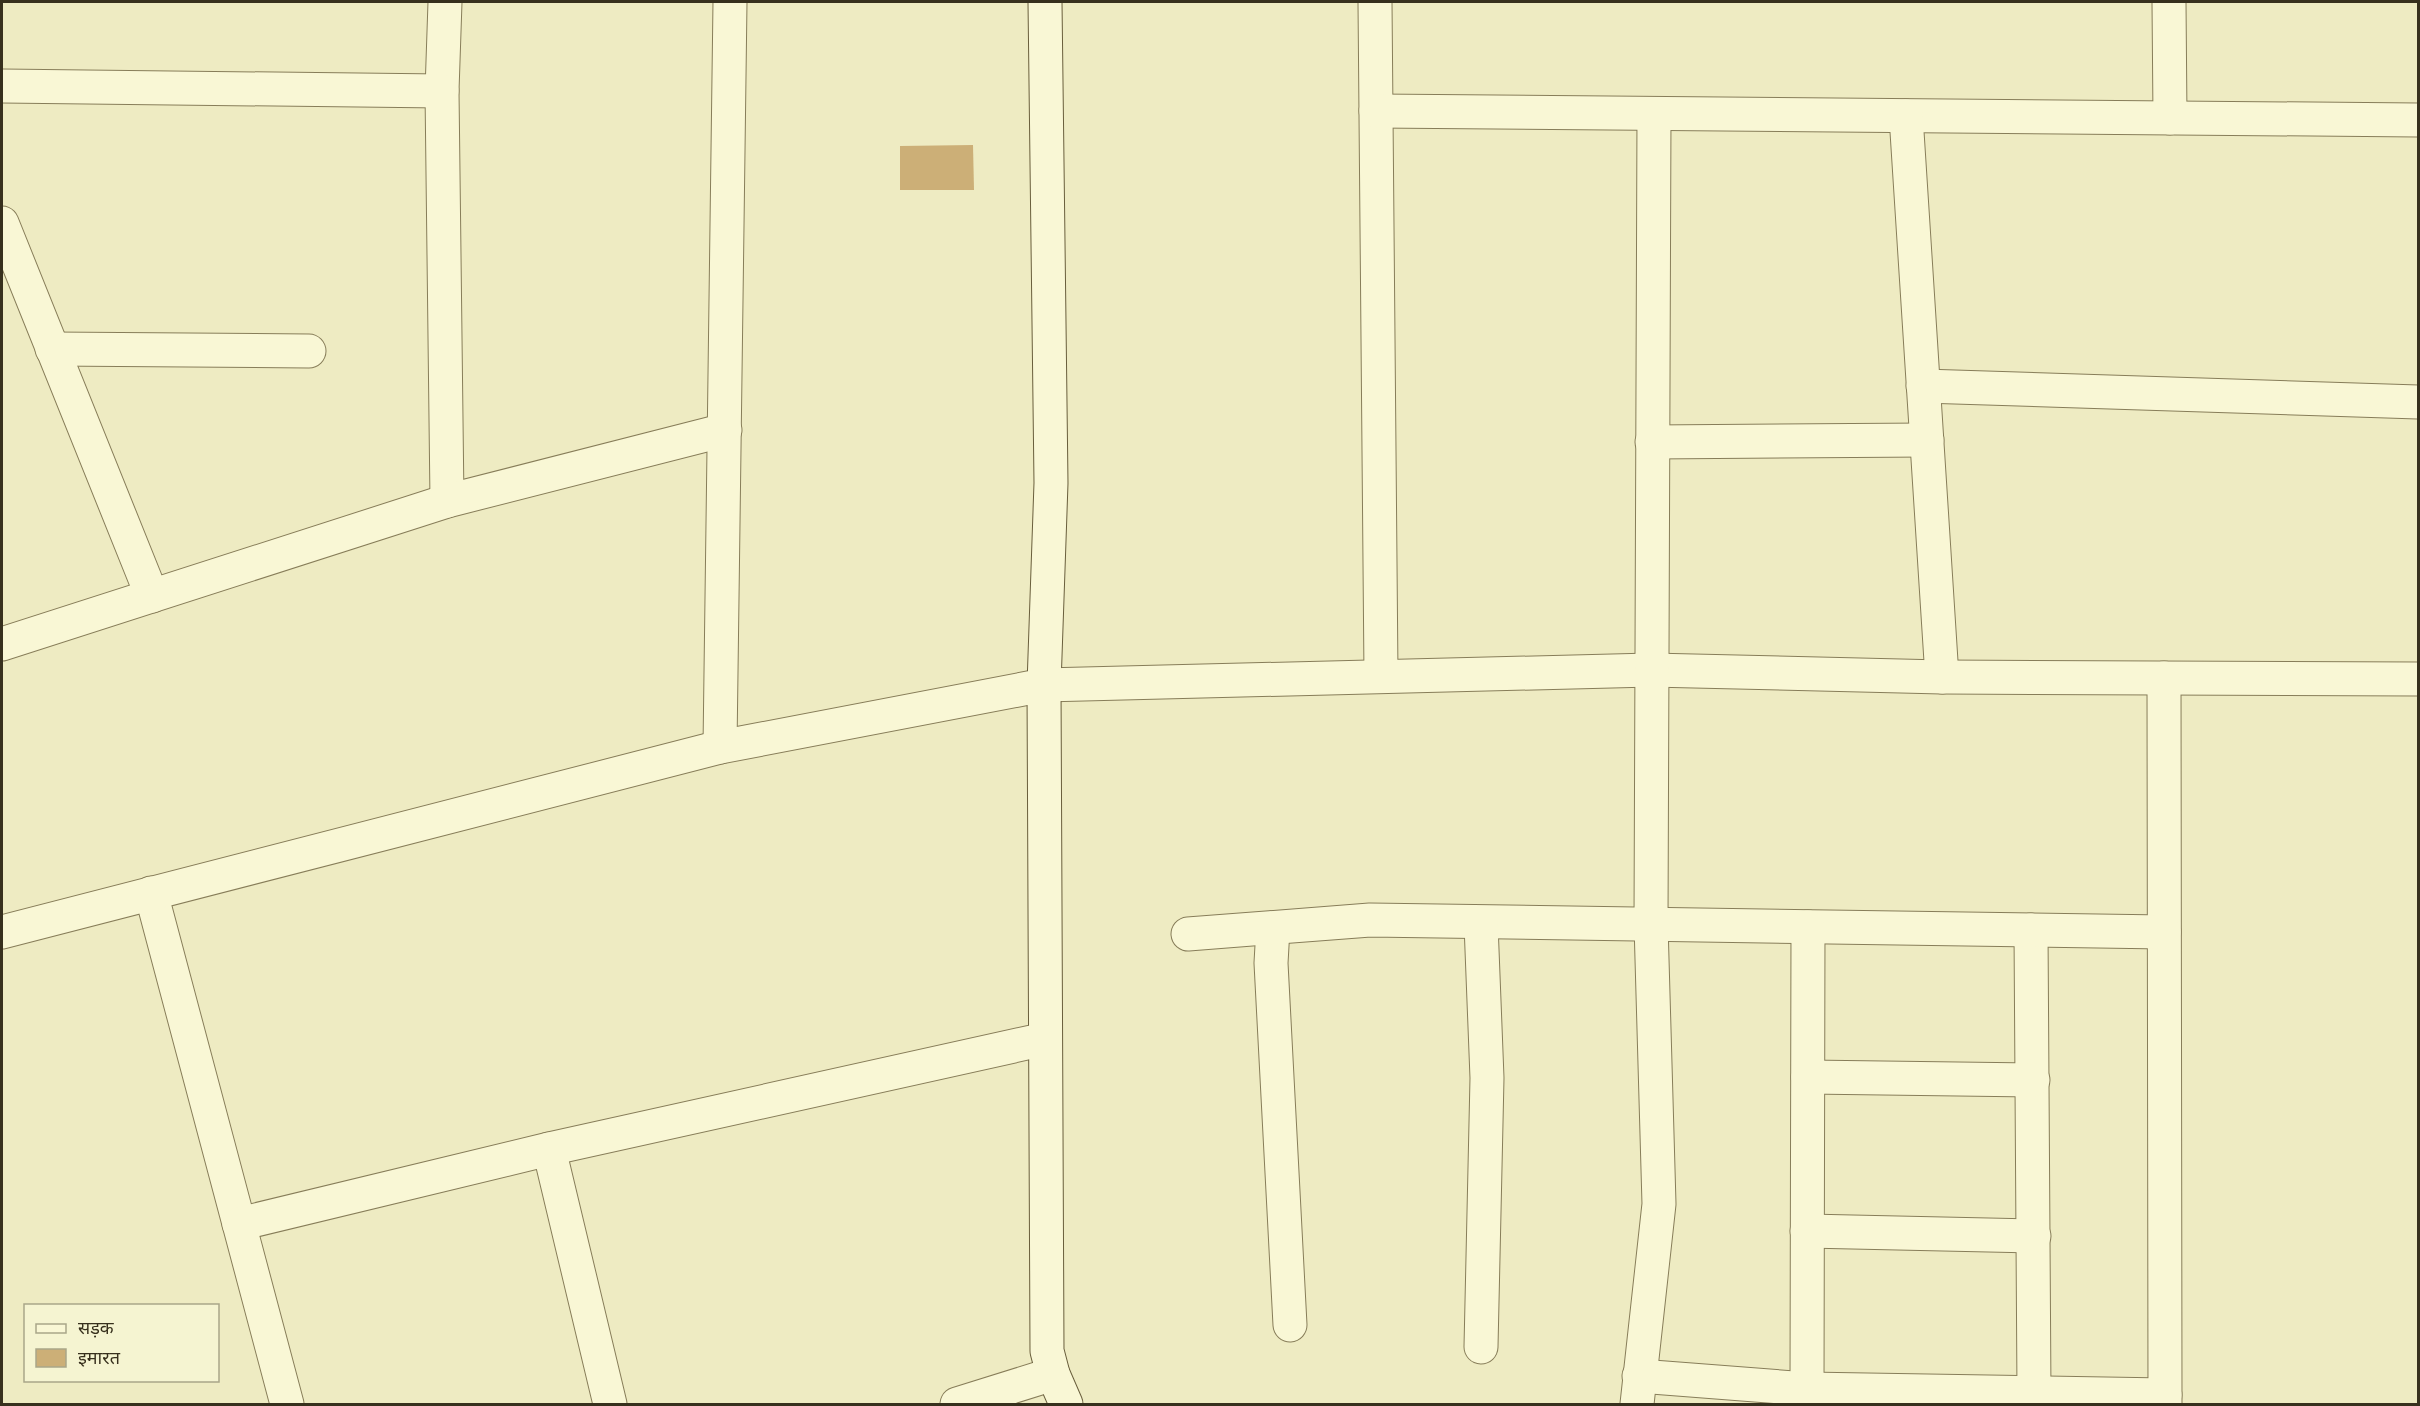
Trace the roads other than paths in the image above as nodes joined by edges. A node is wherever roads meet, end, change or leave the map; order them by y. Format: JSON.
{"nodes":[{"id":1,"x":445,"y":2,"type":"edge"},
{"id":2,"x":730,"y":2,"type":"edge"},
{"id":3,"x":1045,"y":2,"type":"edge"},
{"id":4,"x":1375,"y":2,"type":"edge"},
{"id":5,"x":2169,"y":2,"type":"edge"},
{"id":6,"x":2,"y":86,"type":"edge"},
{"id":7,"x":442,"y":92,"type":"junction"},
{"id":8,"x":1376,"y":111,"type":"junction"},
{"id":9,"x":1654,"y":114,"type":"junction"},
{"id":10,"x":1906,"y":116,"type":"junction"},
{"id":11,"x":2170,"y":118,"type":"junction"},
{"id":12,"x":2418,"y":120,"type":"edge"},
{"id":13,"x":2,"y":223,"type":"edge"},
{"id":14,"x":52,"y":350,"type":"junction"},
{"id":15,"x":309,"y":351,"type":"dead end"},
{"id":16,"x":1923,"y":386,"type":"junction"},
{"id":17,"x":2418,"y":402,"type":"edge"},
{"id":18,"x":724,"y":430,"type":"junction"},
{"id":19,"x":1927,"y":440,"type":"junction"},
{"id":20,"x":1652,"y":442,"type":"junction"},
{"id":21,"x":447,"y":501,"type":"junction"},
{"id":22,"x":152,"y":596,"type":"junction"},
{"id":23,"x":2,"y":644,"type":"edge"},
{"id":24,"x":1651,"y":670,"type":"junction"},
{"id":25,"x":1381,"y":675,"type":"junction"},
{"id":26,"x":1942,"y":677,"type":"junction"},
{"id":27,"x":2164,"y":678,"type":"junction"},
{"id":28,"x":2418,"y":680,"type":"edge"},
{"id":29,"x":1044,"y":686,"type":"junction"},
{"id":30,"x":720,"y":747,"type":"junction"},
{"id":31,"x":151,"y":893,"type":"junction"},
{"id":32,"x":1481,"y":924,"type":"junction"},
{"id":33,"x":1651,"y":924,"type":"junction"},
{"id":34,"x":1808,"y":927,"type":"junction"},
{"id":35,"x":1273,"y":928,"type":"junction"},
{"id":36,"x":2031,"y":930,"type":"junction"},
{"id":37,"x":2,"y":932,"type":"edge"},
{"id":38,"x":2164,"y":932,"type":"junction"},
{"id":39,"x":1188,"y":934,"type":"dead end"},
{"id":40,"x":1045,"y":1039,"type":"junction"},
{"id":41,"x":1808,"y":1077,"type":"junction"},
{"id":42,"x":2032,"y":1080,"type":"junction"},
{"id":43,"x":549,"y":1149,"type":"junction"},
{"id":44,"x":239,"y":1224,"type":"junction"},
{"id":45,"x":1807,"y":1231,"type":"junction"},
{"id":46,"x":2034,"y":1236,"type":"junction"},
{"id":47,"x":1290,"y":1325,"type":"dead end"},
{"id":48,"x":1481,"y":1347,"type":"dead end"},
{"id":49,"x":1053,"y":1374,"type":"junction"},
{"id":50,"x":1807,"y":1389,"type":"junction"},
{"id":51,"x":1638,"y":1390,"type":"edge"},
{"id":52,"x":2034,"y":1393,"type":"junction"},
{"id":53,"x":2165,"y":1400,"type":"edge"},
{"id":54,"x":287,"y":1404,"type":"edge"},
{"id":55,"x":610,"y":1404,"type":"edge"},
{"id":56,"x":957,"y":1404,"type":"edge"},
{"id":57,"x":1066,"y":1404,"type":"edge"}],
"edges":[{"from":1,"to":7,"type":"street"},
{"from":2,"to":18,"type":"street"},
{"from":3,"to":29,"type":"street"},
{"from":4,"to":8,"type":"street"},
{"from":5,"to":11,"type":"street"},
{"from":6,"to":7,"type":"street"},
{"from":7,"to":21,"type":"street"},
{"from":8,"to":9,"type":"street"},
{"from":8,"to":25,"type":"street"},
{"from":9,"to":10,"type":"street"},
{"from":9,"to":20,"type":"street"},
{"from":10,"to":11,"type":"street"},
{"from":10,"to":16,"type":"street"},
{"from":11,"to":12,"type":"street"},
{"from":13,"to":14,"type":"street"},
{"from":14,"to":15,"type":"street"},
{"from":14,"to":22,"type":"street"},
{"from":16,"to":17,"type":"street"},
{"from":16,"to":19,"type":"street"},
{"from":18,"to":21,"type":"street"},
{"from":18,"to":30,"type":"street"},
{"from":19,"to":20,"type":"street"},
{"from":19,"to":26,"type":"street"},
{"from":20,"to":24,"type":"street"},
{"from":21,"to":22,"type":"street"},
{"from":22,"to":23,"type":"street"},
{"from":24,"to":25,"type":"street"},
{"from":24,"to":26,"type":"street"},
{"from":24,"to":33,"type":"street"},
{"from":25,"to":29,"type":"street"},
{"from":26,"to":27,"type":"street"},
{"from":27,"to":28,"type":"street"},
{"from":27,"to":38,"type":"street"},
{"from":29,"to":30,"type":"street"},
{"from":29,"to":40,"type":"street"},
{"from":30,"to":31,"type":"street"},
{"from":31,"to":37,"type":"street"},
{"from":31,"to":44,"type":"street"},
{"from":32,"to":33,"type":"street"},
{"from":32,"to":35,"type":"street"},
{"from":32,"to":48,"type":"street"},
{"from":33,"to":34,"type":"street"},
{"from":33,"to":51,"type":"street"},
{"from":34,"to":36,"type":"street"},
{"from":34,"to":41,"type":"street"},
{"from":35,"to":39,"type":"street"},
{"from":35,"to":47,"type":"street"},
{"from":36,"to":38,"type":"street"},
{"from":36,"to":42,"type":"street"},
{"from":38,"to":53,"type":"street"},
{"from":40,"to":43,"type":"street"},
{"from":40,"to":49,"type":"street"},
{"from":41,"to":42,"type":"street"},
{"from":41,"to":45,"type":"street"},
{"from":42,"to":46,"type":"street"},
{"from":43,"to":44,"type":"street"},
{"from":43,"to":55,"type":"street"},
{"from":44,"to":54,"type":"street"},
{"from":45,"to":46,"type":"street"},
{"from":45,"to":50,"type":"street"},
{"from":46,"to":52,"type":"street"},
{"from":49,"to":56,"type":"street"},
{"from":49,"to":57,"type":"street"},
{"from":50,"to":51,"type":"street"},
{"from":50,"to":52,"type":"street"},
{"from":52,"to":53,"type":"street"}]}
